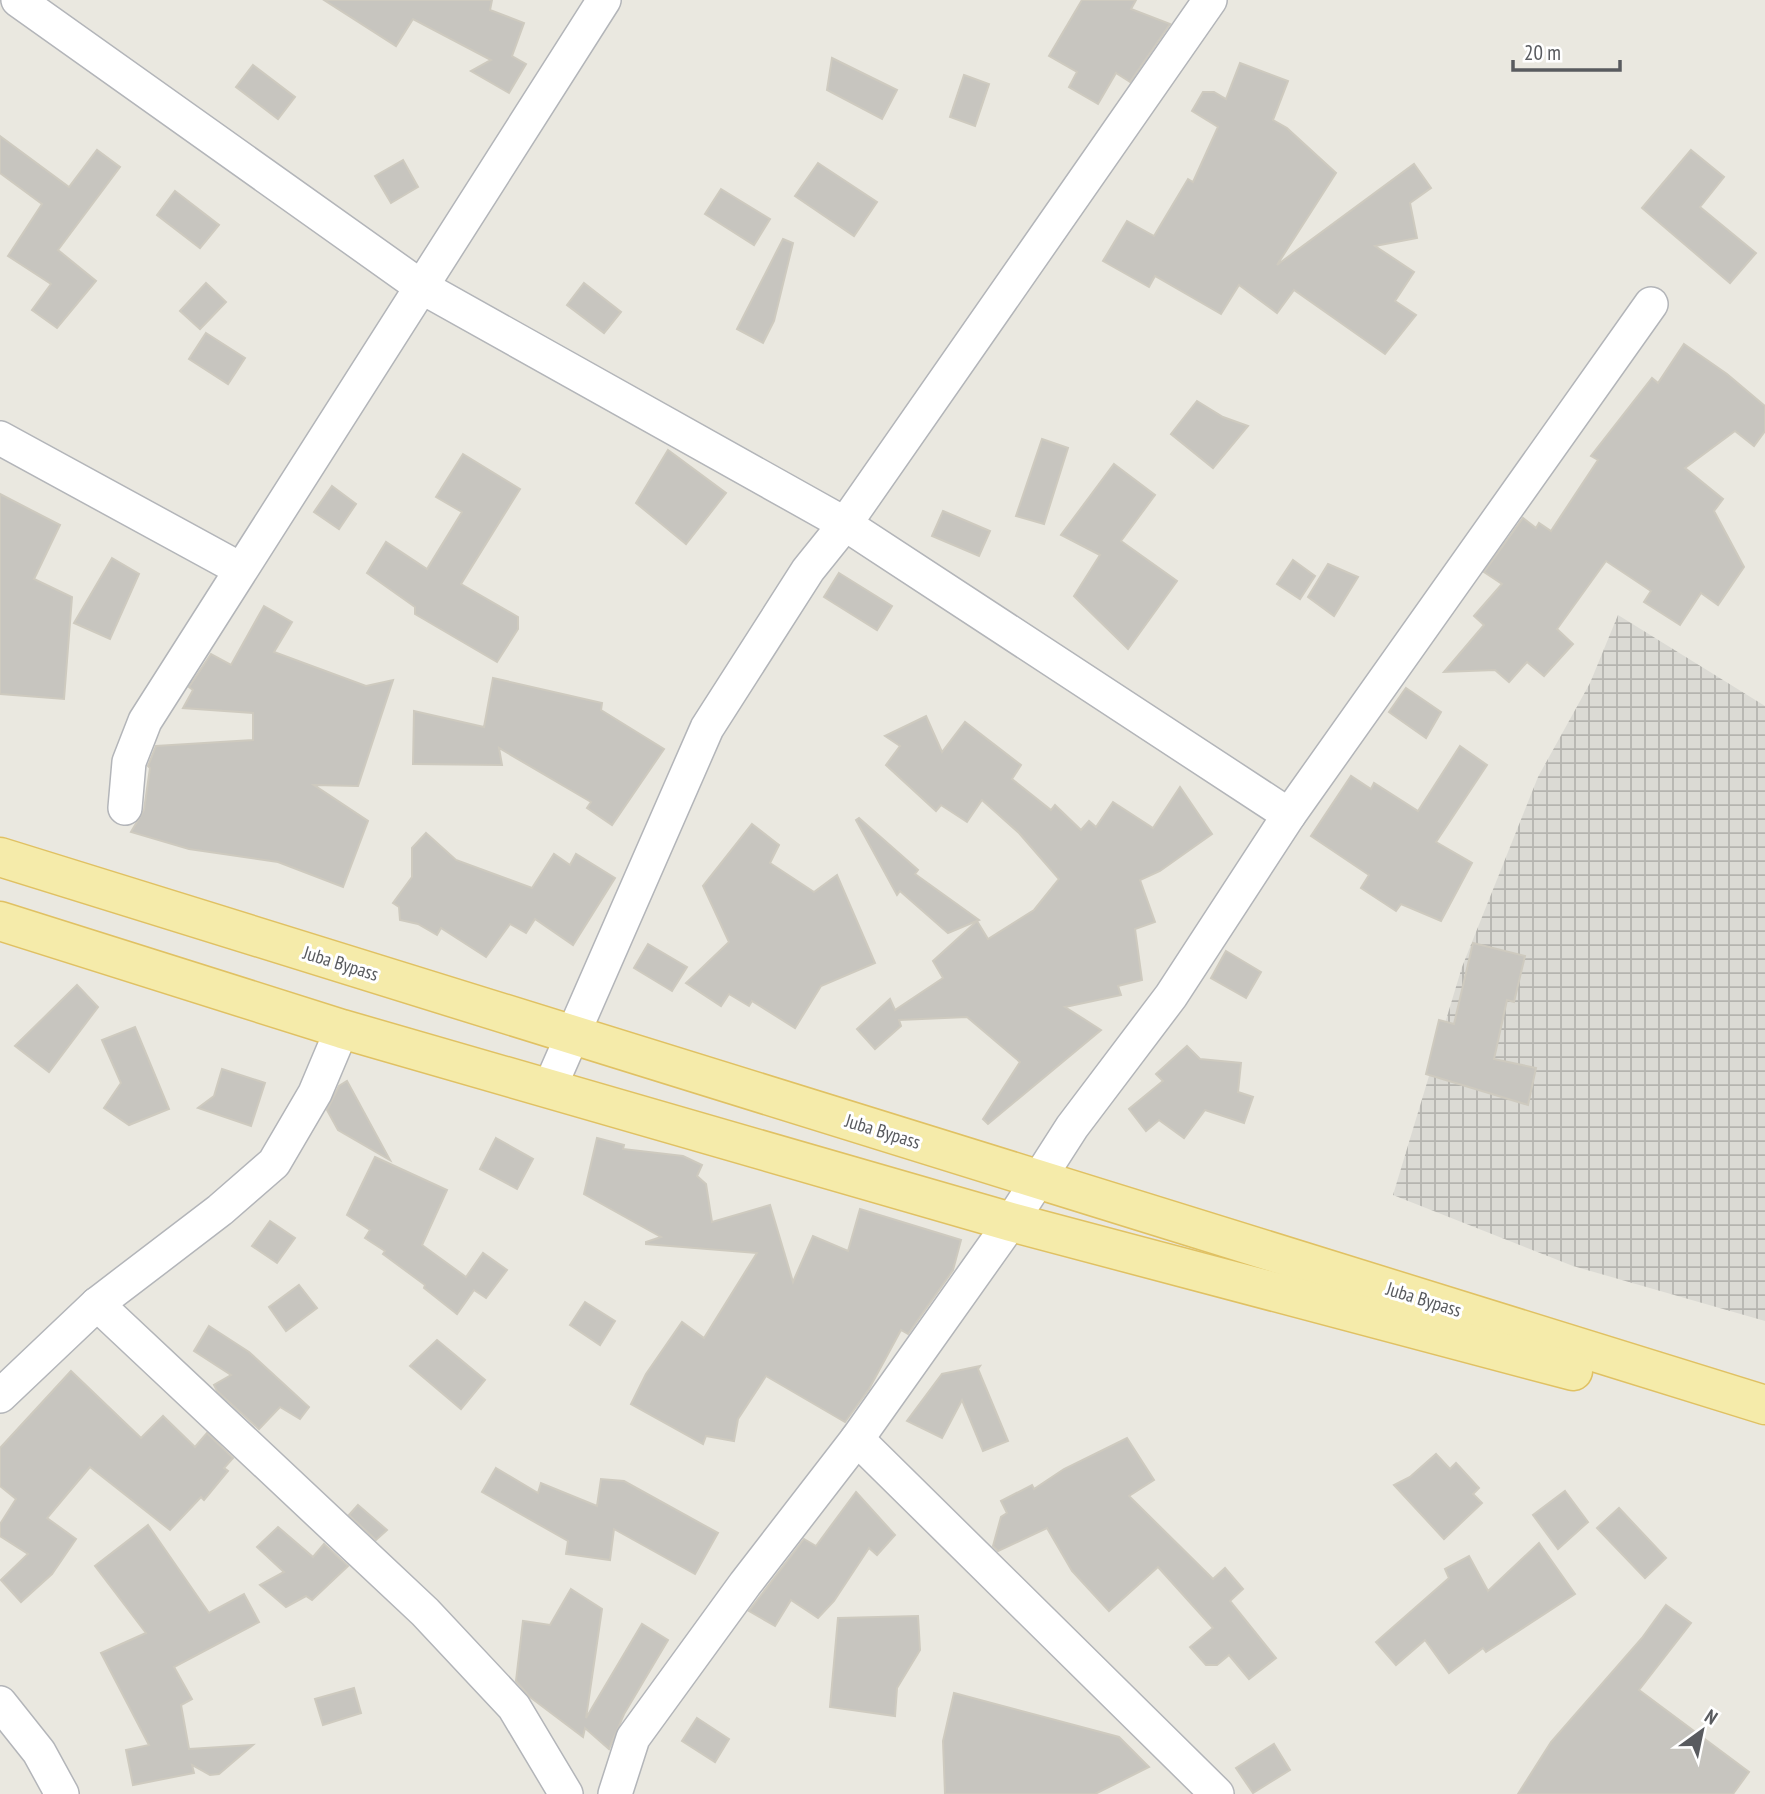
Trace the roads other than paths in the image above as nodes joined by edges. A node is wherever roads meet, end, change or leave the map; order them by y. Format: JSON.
{"nodes":[{"id":1,"x":18,"y":0,"type":"edge"},
{"id":2,"x":604,"y":0,"type":"edge"},
{"id":3,"x":1210,"y":0,"type":"edge"},
{"id":4,"x":419,"y":286,"type":"junction"},
{"id":5,"x":1651,"y":304,"type":"dead end"},
{"id":6,"x":0,"y":438,"type":"edge"},
{"id":7,"x":845,"y":524,"type":"junction"},
{"id":8,"x":240,"y":569,"type":"junction"},
{"id":9,"x":125,"y":807,"type":"dead end"},
{"id":10,"x":1289,"y":815,"type":"junction"},
{"id":11,"x":0,"y":858,"type":"edge"},
{"id":12,"x":0,"y":921,"type":"edge"},
{"id":13,"x":342,"y":1029,"type":"junction"},
{"id":14,"x":573,"y":1035,"type":"junction"},
{"id":15,"x":549,"y":1089,"type":"junction"},
{"id":16,"x":1039,"y":1179,"type":"junction"},
{"id":17,"x":1011,"y":1222,"type":"junction"},
{"id":18,"x":97,"y":1304,"type":"junction"},
{"id":19,"x":0,"y":1396,"type":"edge"},
{"id":20,"x":1765,"y":1405,"type":"edge"},
{"id":21,"x":1765,"y":1422,"type":"edge"},
{"id":22,"x":858,"y":1439,"type":"junction"},
{"id":23,"x":0,"y":1703,"type":"edge"},
{"id":24,"x":62,"y":1794,"type":"edge"},
{"id":25,"x":566,"y":1794,"type":"edge"},
{"id":26,"x":615,"y":1794,"type":"edge"},
{"id":27,"x":1217,"y":1794,"type":"edge"}],
"edges":[{"from":1,"to":4,"type":"street"},
{"from":2,"to":4,"type":"street"},
{"from":3,"to":7,"type":"street"},
{"from":4,"to":7,"type":"street"},
{"from":4,"to":8,"type":"street"},
{"from":5,"to":10,"type":"street"},
{"from":6,"to":8,"type":"street"},
{"from":7,"to":10,"type":"street"},
{"from":7,"to":14,"type":"street"},
{"from":8,"to":9,"type":"street"},
{"from":10,"to":16,"type":"street"},
{"from":11,"to":14,"type":"main road","name":"Juba Bypass"},
{"from":12,"to":13,"type":"main road","name":"Juba Bypass"},
{"from":13,"to":15,"type":"main road","name":"Juba Bypass"},
{"from":13,"to":18,"type":"street"},
{"from":14,"to":15,"type":"street"},
{"from":14,"to":16,"type":"main road","name":"Juba Bypass"},
{"from":15,"to":17,"type":"main road","name":"Juba Bypass"},
{"from":16,"to":17,"type":"street"},
{"from":16,"to":20,"type":"main road","name":"Juba Bypass"},
{"from":17,"to":21,"type":"main road","name":"Juba Bypass"},
{"from":17,"to":22,"type":"street"},
{"from":18,"to":19,"type":"street"},
{"from":18,"to":25,"type":"street"},
{"from":22,"to":26,"type":"street"},
{"from":22,"to":27,"type":"street"},
{"from":23,"to":24,"type":"street"}]}
